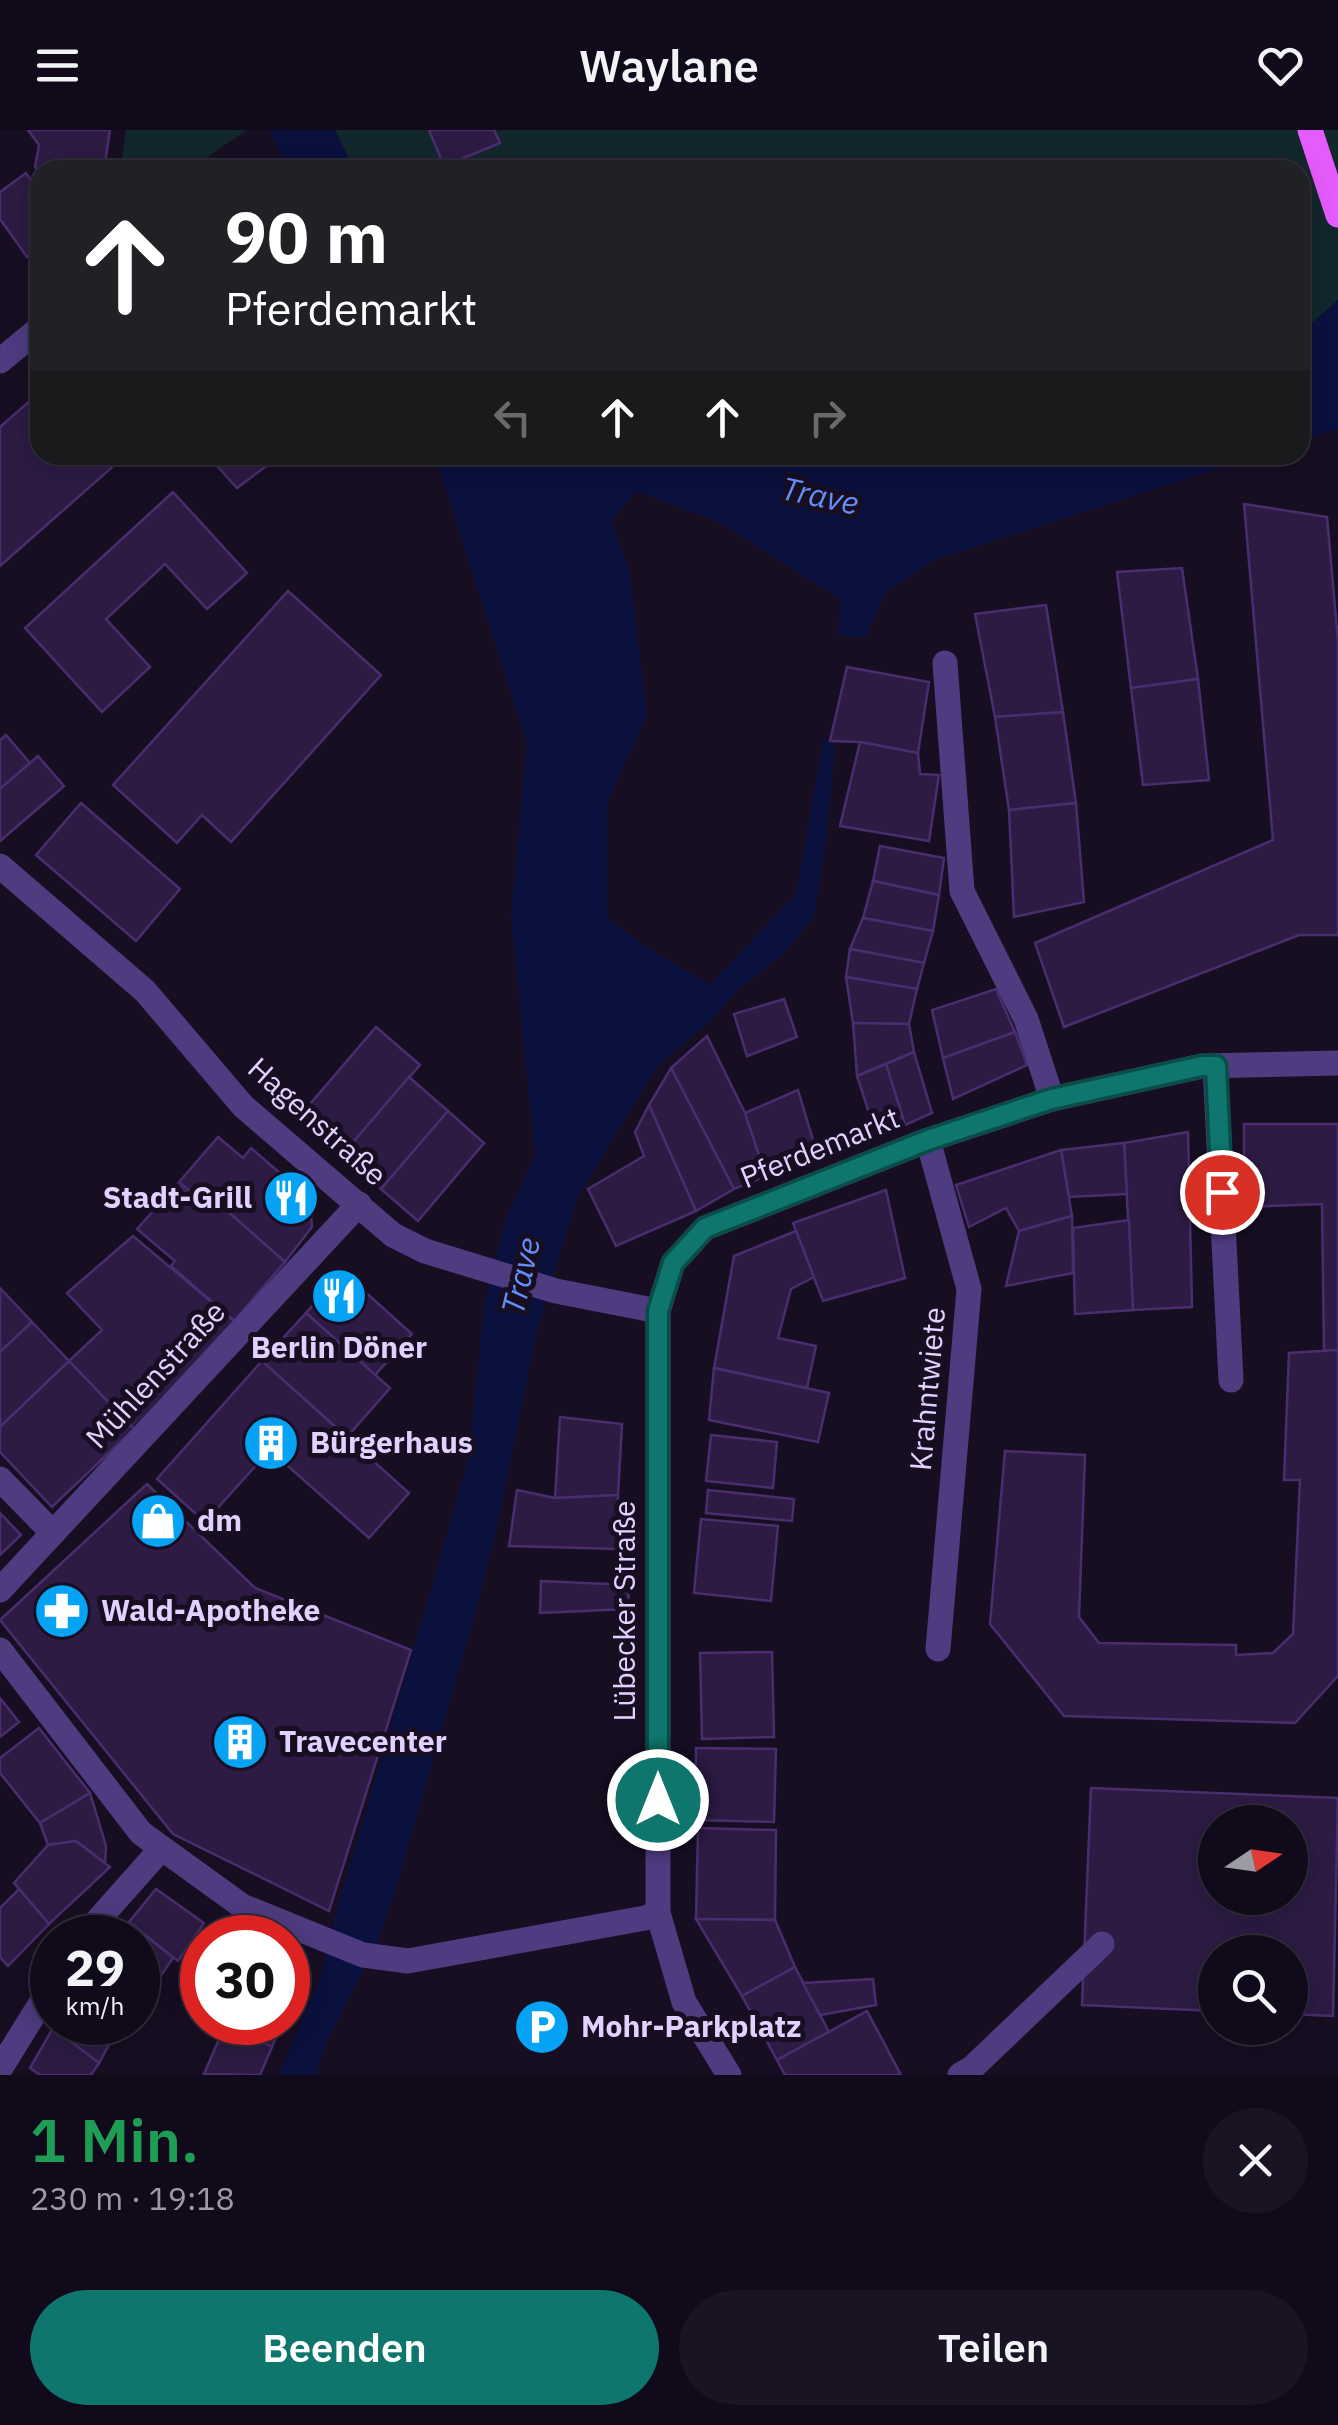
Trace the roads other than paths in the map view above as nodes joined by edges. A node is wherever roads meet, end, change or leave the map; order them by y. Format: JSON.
{"nodes":[{"id":1,"x":1310,"y":130,"type":"edge"},
{"id":2,"x":1338,"y":215,"type":"edge"},
{"id":3,"x":30,"y":336,"type":"edge"},
{"id":4,"x":0,"y":360,"type":"edge"},
{"id":5,"x":945,"y":664,"type":"dead end"},
{"id":6,"x":0,"y":866,"type":"edge"},
{"id":7,"x":1338,"y":1063,"type":"edge"},
{"id":8,"x":1216,"y":1066,"type":"junction"},
{"id":9,"x":1052,"y":1099,"type":"junction"},
{"id":10,"x":928,"y":1140,"type":"junction"},
{"id":11,"x":360,"y":1204,"type":"junction"},
{"id":12,"x":658,"y":1311,"type":"junction"},
{"id":13,"x":1231,"y":1380,"type":"dead end"},
{"id":14,"x":0,"y":1479,"type":"edge"},
{"id":15,"x":53,"y":1532,"type":"junction"},
{"id":16,"x":0,"y":1590,"type":"edge"},
{"id":17,"x":938,"y":1649,"type":"dead end"},
{"id":18,"x":0,"y":1650,"type":"edge"},
{"id":19,"x":161,"y":1849,"type":"junction"},
{"id":20,"x":658,"y":1912,"type":"junction"},
{"id":21,"x":102,"y":1915,"type":"edge"},
{"id":22,"x":1102,"y":1944,"type":"dead end"},
{"id":23,"x":30,"y":2021,"type":"edge"},
{"id":24,"x":0,"y":2069,"type":"edge"},
{"id":25,"x":729,"y":2075,"type":"edge"},
{"id":26,"x":960,"y":2075,"type":"edge"}],
"edges":[{"from":1,"to":2,"type":"main road"},
{"from":3,"to":4,"type":"street"},
{"from":5,"to":9,"type":"street"},
{"from":6,"to":11,"type":"street","name":"Hagenstraße"},
{"from":7,"to":8,"type":"street","name":"Pferdemarkt"},
{"from":8,"to":9,"type":"street","name":"Pferdemarkt"},
{"from":8,"to":13,"type":"street"},
{"from":9,"to":10,"type":"street","name":"Pferdemarkt"},
{"from":10,"to":12,"type":"street","name":"Pferdemarkt"},
{"from":10,"to":17,"type":"street","name":"Krahntwiete"},
{"from":11,"to":12,"type":"street","name":"Hagenstraße"},
{"from":11,"to":15,"type":"street","name":"Mühlenstraße"},
{"from":12,"to":20,"type":"street","name":"Lübecker Straße"},
{"from":14,"to":15,"type":"street"},
{"from":15,"to":16,"type":"street","name":"Mühlenstraße"},
{"from":18,"to":19,"type":"street"},
{"from":19,"to":20,"type":"street"},
{"from":19,"to":21,"type":"street"},
{"from":20,"to":25,"type":"street","name":"Lübecker Straße"},
{"from":22,"to":26,"type":"street"},
{"from":23,"to":24,"type":"street"}]}
